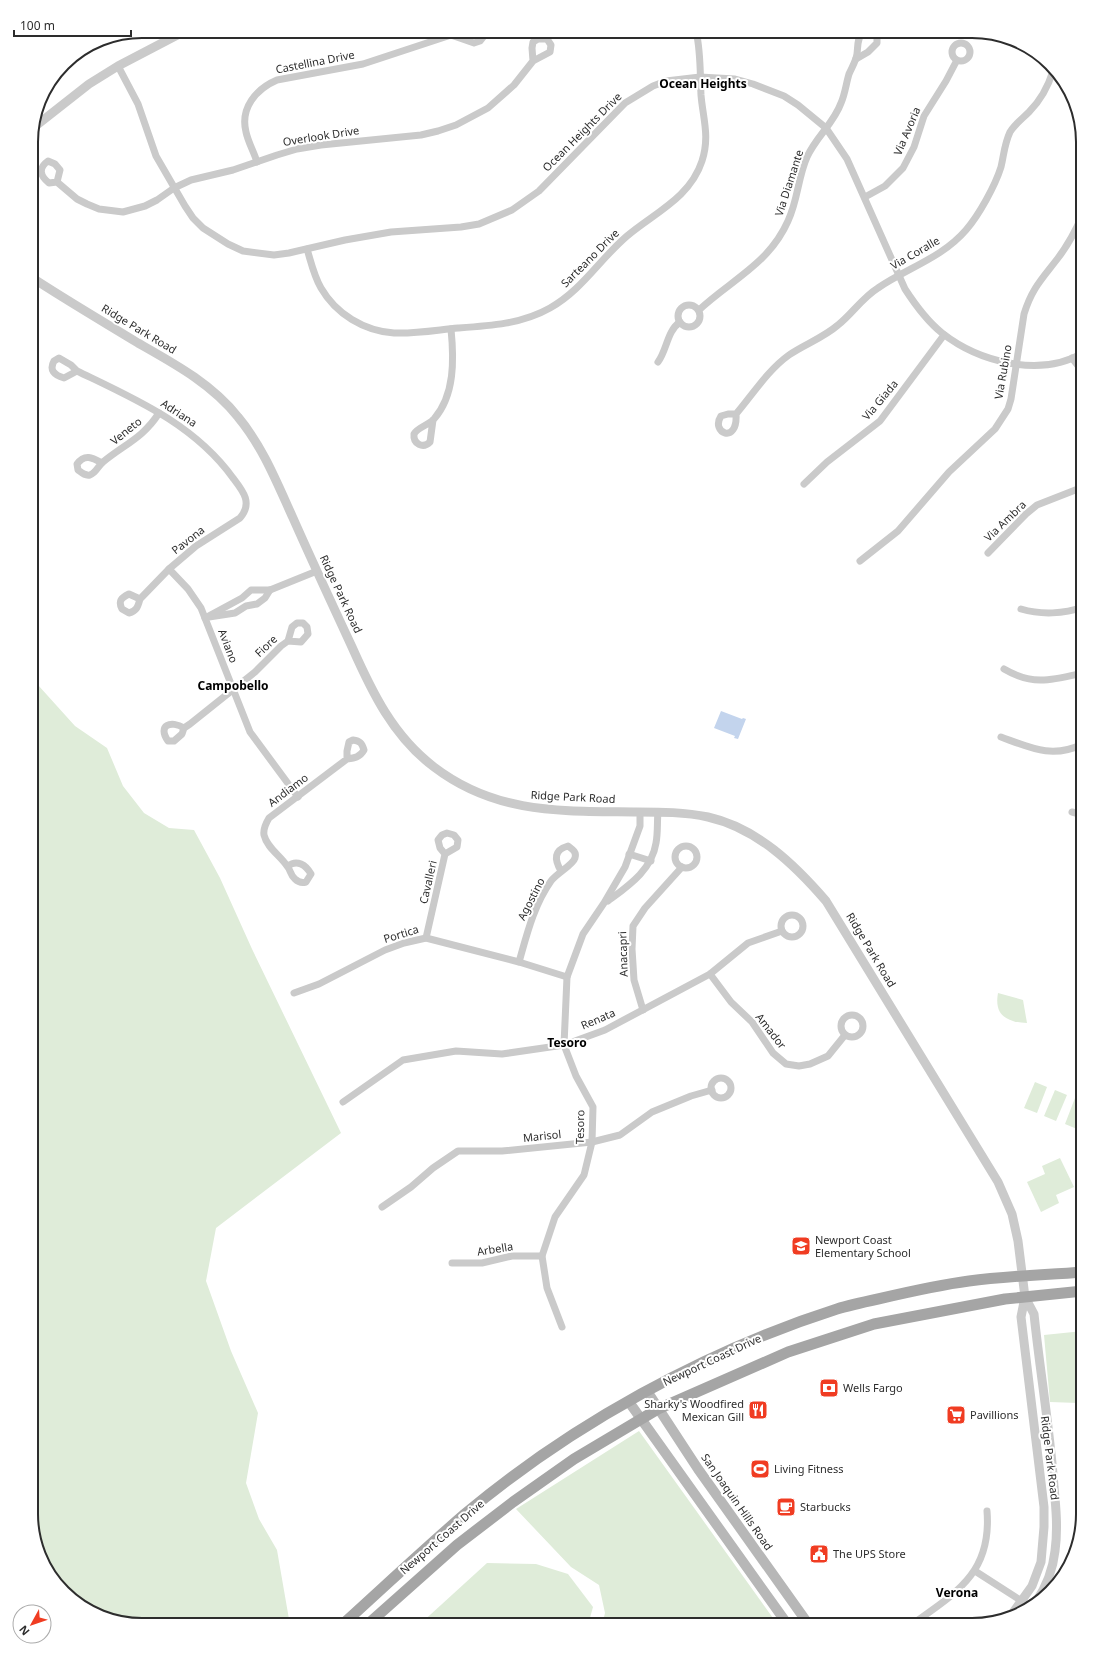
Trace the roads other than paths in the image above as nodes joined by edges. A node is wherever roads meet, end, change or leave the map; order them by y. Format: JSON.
{"nodes":[{"id":1,"x":172,"y":38,"type":"edge"},
{"id":2,"x":439,"y":38,"type":"edge"},
{"id":3,"x":464,"y":38,"type":"edge"},
{"id":4,"x":482,"y":38,"type":"edge"},
{"id":5,"x":698,"y":38,"type":"edge"},
{"id":6,"x":859,"y":38,"type":"edge"},
{"id":7,"x":877,"y":38,"type":"edge"},
{"id":8,"x":856,"y":59,"type":"junction"},
{"id":9,"x":957,"y":60,"type":"dead end"},
{"id":10,"x":534,"y":61,"type":"dead end"},
{"id":11,"x":118,"y":66,"type":"junction"},
{"id":12,"x":1052,"y":75,"type":"edge"},
{"id":13,"x":700,"y":77,"type":"junction"},
{"id":14,"x":40,"y":122,"type":"edge"},
{"id":15,"x":826,"y":128,"type":"junction"},
{"id":16,"x":257,"y":162,"type":"junction"},
{"id":17,"x":57,"y":182,"type":"dead end"},
{"id":18,"x":174,"y":188,"type":"junction"},
{"id":19,"x":864,"y":197,"type":"junction"},
{"id":20,"x":1076,"y":228,"type":"edge"},
{"id":21,"x":308,"y":249,"type":"junction"},
{"id":22,"x":898,"y":275,"type":"junction"},
{"id":23,"x":38,"y":281,"type":"edge"},
{"id":24,"x":699,"y":310,"type":"junction"},
{"id":25,"x":680,"y":322,"type":"junction"},
{"id":26,"x":451,"y":329,"type":"junction"},
{"id":27,"x":944,"y":335,"type":"junction"},
{"id":28,"x":1076,"y":357,"type":"edge"},
{"id":29,"x":1072,"y":358,"type":"junction"},
{"id":30,"x":658,"y":362,"type":"dead end"},
{"id":31,"x":1076,"y":363,"type":"edge"},
{"id":32,"x":1017,"y":364,"type":"junction"},
{"id":33,"x":77,"y":371,"type":"dead end"},
{"id":34,"x":160,"y":413,"type":"junction"},
{"id":35,"x":736,"y":414,"type":"dead end"},
{"id":36,"x":433,"y":420,"type":"dead end"},
{"id":37,"x":102,"y":463,"type":"dead end"},
{"id":38,"x":804,"y":484,"type":"dead end"},
{"id":39,"x":1076,"y":490,"type":"edge"},
{"id":40,"x":246,"y":499,"type":"joint"},
{"id":41,"x":988,"y":553,"type":"dead end"},
{"id":42,"x":860,"y":561,"type":"dead end"},
{"id":43,"x":169,"y":569,"type":"junction"},
{"id":44,"x":317,"y":571,"type":"junction"},
{"id":45,"x":270,"y":590,"type":"junction"},
{"id":46,"x":242,"y":598,"type":"junction"},
{"id":47,"x":140,"y":599,"type":"dead end"},
{"id":48,"x":246,"y":606,"type":"junction"},
{"id":49,"x":1021,"y":609,"type":"dead end"},
{"id":50,"x":1076,"y":609,"type":"edge"},
{"id":51,"x":205,"y":618,"type":"junction"},
{"id":52,"x":288,"y":641,"type":"dead end"},
{"id":53,"x":1004,"y":669,"type":"dead end"},
{"id":54,"x":1076,"y":675,"type":"edge"},
{"id":55,"x":233,"y":690,"type":"junction"},
{"id":56,"x":184,"y":728,"type":"dead end"},
{"id":57,"x":1001,"y":738,"type":"dead end"},
{"id":58,"x":1076,"y":747,"type":"edge"},
{"id":59,"x":347,"y":759,"type":"dead end"},
{"id":60,"x":298,"y":797,"type":"junction"},
{"id":61,"x":640,"y":812,"type":"junction"},
{"id":62,"x":658,"y":812,"type":"junction"},
{"id":63,"x":1072,"y":812,"type":"dead end"},
{"id":64,"x":1076,"y":813,"type":"edge"},
{"id":65,"x":445,"y":854,"type":"dead end"},
{"id":66,"x":629,"y":854,"type":"junction"},
{"id":67,"x":651,"y":861,"type":"junction"},
{"id":68,"x":288,"y":866,"type":"dead end"},
{"id":69,"x":682,"y":867,"type":"dead end"},
{"id":70,"x":561,"y":871,"type":"dead end"},
{"id":71,"x":604,"y":903,"type":"junction"},
{"id":72,"x":782,"y":931,"type":"dead end"},
{"id":73,"x":426,"y":938,"type":"junction"},
{"id":74,"x":519,"y":962,"type":"junction"},
{"id":75,"x":710,"y":974,"type":"junction"},
{"id":76,"x":567,"y":977,"type":"junction"},
{"id":77,"x":294,"y":993,"type":"dead end"},
{"id":78,"x":643,"y":1010,"type":"junction"},
{"id":79,"x":845,"y":1035,"type":"dead end"},
{"id":80,"x":564,"y":1045,"type":"junction"},
{"id":81,"x":712,"y":1090,"type":"dead end"},
{"id":82,"x":343,"y":1102,"type":"dead end"},
{"id":83,"x":592,"y":1142,"type":"junction"},
{"id":84,"x":382,"y":1207,"type":"dead end"},
{"id":85,"x":542,"y":1256,"type":"junction"},
{"id":86,"x":452,"y":1262,"type":"dead end"},
{"id":87,"x":1076,"y":1272,"type":"edge"},
{"id":88,"x":1023,"y":1276,"type":"junction"},
{"id":89,"x":1076,"y":1292,"type":"edge"},
{"id":90,"x":1025,"y":1297,"type":"junction"},
{"id":91,"x":562,"y":1328,"type":"dead end"},
{"id":92,"x":647,"y":1391,"type":"junction"},
{"id":93,"x":628,"y":1402,"type":"junction"},
{"id":94,"x":658,"y":1409,"type":"junction"},
{"id":95,"x":640,"y":1419,"type":"junction"},
{"id":96,"x":987,"y":1511,"type":"dead end"},
{"id":97,"x":975,"y":1571,"type":"junction"},
{"id":98,"x":1043,"y":1590,"type":"edge"},
{"id":99,"x":1022,"y":1601,"type":"junction"},
{"id":100,"x":1025,"y":1603,"type":"edge"},
{"id":101,"x":1017,"y":1608,"type":"edge"},
{"id":102,"x":350,"y":1618,"type":"edge"},
{"id":103,"x":376,"y":1618,"type":"edge"},
{"id":104,"x":783,"y":1618,"type":"edge"},
{"id":105,"x":804,"y":1618,"type":"edge"},
{"id":106,"x":921,"y":1618,"type":"edge"}],
"edges":[{"from":1,"to":11,"type":"street"},
{"from":2,"to":16,"type":"street","name":"Castellina Drive"},
{"from":3,"to":4,"type":"street","name":"Castellina Drive"},
{"from":5,"to":13,"type":"street","name":"Sarteano Drive"},
{"from":6,"to":8,"type":"street","name":"Via Diamante"},
{"from":7,"to":8,"type":"street"},
{"from":8,"to":15,"type":"street","name":"Via Diamante"},
{"from":9,"to":19,"type":"street","name":"Via Avoria"},
{"from":10,"to":16,"type":"street","name":"Overlook Drive"},
{"from":11,"to":14,"type":"street"},
{"from":11,"to":18,"type":"street","name":"Ocean Heights Drive"},
{"from":12,"to":22,"type":"street","name":"Via Coralle"},
{"from":13,"to":15,"type":"street","name":"Ocean Heights Drive"},
{"from":13,"to":21,"type":"street","name":"Ocean Heights Drive"},
{"from":13,"to":26,"type":"street","name":"Sarteano Drive"},
{"from":15,"to":19,"type":"street","name":"Ocean Heights Drive"},
{"from":15,"to":24,"type":"street","name":"Via Diamante"},
{"from":16,"to":18,"type":"street","name":"Overlook Drive"},
{"from":17,"to":18,"type":"street","name":"Overlook Drive"},
{"from":18,"to":21,"type":"street","name":"Ocean Heights Drive"},
{"from":19,"to":22,"type":"street","name":"Ocean Heights Drive"},
{"from":20,"to":32,"type":"street","name":"Via Rubino"},
{"from":21,"to":26,"type":"street","name":"Sarteano Drive"},
{"from":22,"to":27,"type":"street","name":"Ocean Heights Drive"},
{"from":22,"to":35,"type":"street","name":"Via Coralle"},
{"from":23,"to":44,"type":"street","name":"Ridge Park Road"},
{"from":24,"to":25,"type":"street"},
{"from":24,"to":25,"type":"street"},
{"from":25,"to":30,"type":"street"},
{"from":26,"to":36,"type":"street"},
{"from":27,"to":32,"type":"street","name":"Ocean Heights Drive"},
{"from":27,"to":38,"type":"street","name":"Via Giada"},
{"from":28,"to":29,"type":"street","name":"Ocean Heights Drive"},
{"from":29,"to":31,"type":"street"},
{"from":29,"to":32,"type":"street","name":"Ocean Heights Drive"},
{"from":32,"to":42,"type":"street","name":"Via Rubino"},
{"from":33,"to":34,"type":"street","name":"Adriana"},
{"from":34,"to":37,"type":"street","name":"Veneto"},
{"from":34,"to":40,"type":"street","name":"Adriana"},
{"from":39,"to":41,"type":"street","name":"Via Ambra"},
{"from":40,"to":43,"type":"street","name":"Pavona"},
{"from":43,"to":47,"type":"street","name":"Pavona"},
{"from":43,"to":51,"type":"street","name":"Aviano"},
{"from":44,"to":45,"type":"street"},
{"from":44,"to":61,"type":"street","name":"Ridge Park Road"},
{"from":45,"to":46,"type":"street"},
{"from":45,"to":48,"type":"street"},
{"from":46,"to":48,"type":"street"},
{"from":46,"to":51,"type":"street"},
{"from":48,"to":51,"type":"street"},
{"from":49,"to":50,"type":"street"},
{"from":51,"to":55,"type":"street","name":"Aviano"},
{"from":52,"to":55,"type":"street","name":"Fiore"},
{"from":53,"to":54,"type":"street"},
{"from":55,"to":56,"type":"street","name":"Fiore"},
{"from":55,"to":60,"type":"street","name":"Aviano"},
{"from":57,"to":58,"type":"street"},
{"from":59,"to":60,"type":"street","name":"Andiamo"},
{"from":60,"to":68,"type":"street","name":"Andiamo"},
{"from":61,"to":62,"type":"street","name":"Ridge Park Road"},
{"from":61,"to":66,"type":"street","name":"Tesoro"},
{"from":62,"to":67,"type":"street","name":"Tesoro"},
{"from":62,"to":88,"type":"street","name":"Ridge Park Road"},
{"from":63,"to":64,"type":"street"},
{"from":65,"to":73,"type":"street","name":"Cavalleri"},
{"from":66,"to":67,"type":"street"},
{"from":66,"to":71,"type":"street","name":"Tesoro"},
{"from":67,"to":71,"type":"street","name":"Tesoro"},
{"from":69,"to":78,"type":"street","name":"Anacapri"},
{"from":70,"to":74,"type":"street","name":"Agostino"},
{"from":71,"to":76,"type":"street","name":"Tesoro"},
{"from":72,"to":75,"type":"street","name":"Renata"},
{"from":73,"to":74,"type":"street","name":"Portica"},
{"from":73,"to":77,"type":"street","name":"Portica"},
{"from":74,"to":76,"type":"street","name":"Portica"},
{"from":75,"to":78,"type":"street","name":"Renata"},
{"from":75,"to":79,"type":"street","name":"Amador"},
{"from":76,"to":80,"type":"street","name":"Tesoro"},
{"from":78,"to":80,"type":"street","name":"Renata"},
{"from":80,"to":82,"type":"street","name":"Renata"},
{"from":80,"to":83,"type":"street","name":"Tesoro"},
{"from":81,"to":83,"type":"street","name":"Marisol"},
{"from":83,"to":84,"type":"street","name":"Marisol"},
{"from":83,"to":85,"type":"street","name":"Tesoro"},
{"from":85,"to":86,"type":"street","name":"Arbella"},
{"from":85,"to":91,"type":"street","name":"Tesoro"},
{"from":87,"to":88,"type":"main road","name":"Newport Coast Drive"},
{"from":88,"to":90,"type":"street","name":"Ridge Park Road"},
{"from":88,"to":92,"type":"main road","name":"Newport Coast Drive"},
{"from":89,"to":90,"type":"main road","name":"Newport Coast Drive"},
{"from":90,"to":94,"type":"main road","name":"Newport Coast Drive"},
{"from":90,"to":98,"type":"street","name":"Ridge Park Road"},
{"from":90,"to":99,"type":"street","name":"Ridge Park Road"},
{"from":92,"to":93,"type":"main road","name":"Newport Coast Drive"},
{"from":92,"to":94,"type":"main road","name":"San Joaquin Hills Road"},
{"from":93,"to":95,"type":"main road"},
{"from":93,"to":102,"type":"main road","name":"Newport Coast Drive"},
{"from":94,"to":95,"type":"main road","name":"Newport Coast Drive"},
{"from":94,"to":105,"type":"main road","name":"San Joaquin Hills Road"},
{"from":95,"to":103,"type":"main road","name":"Newport Coast Drive"},
{"from":95,"to":104,"type":"main road"},
{"from":96,"to":97,"type":"street"},
{"from":97,"to":99,"type":"street"},
{"from":97,"to":106,"type":"street"},
{"from":99,"to":100,"type":"street"},
{"from":99,"to":101,"type":"street","name":"Ridge Park Road"}]}
